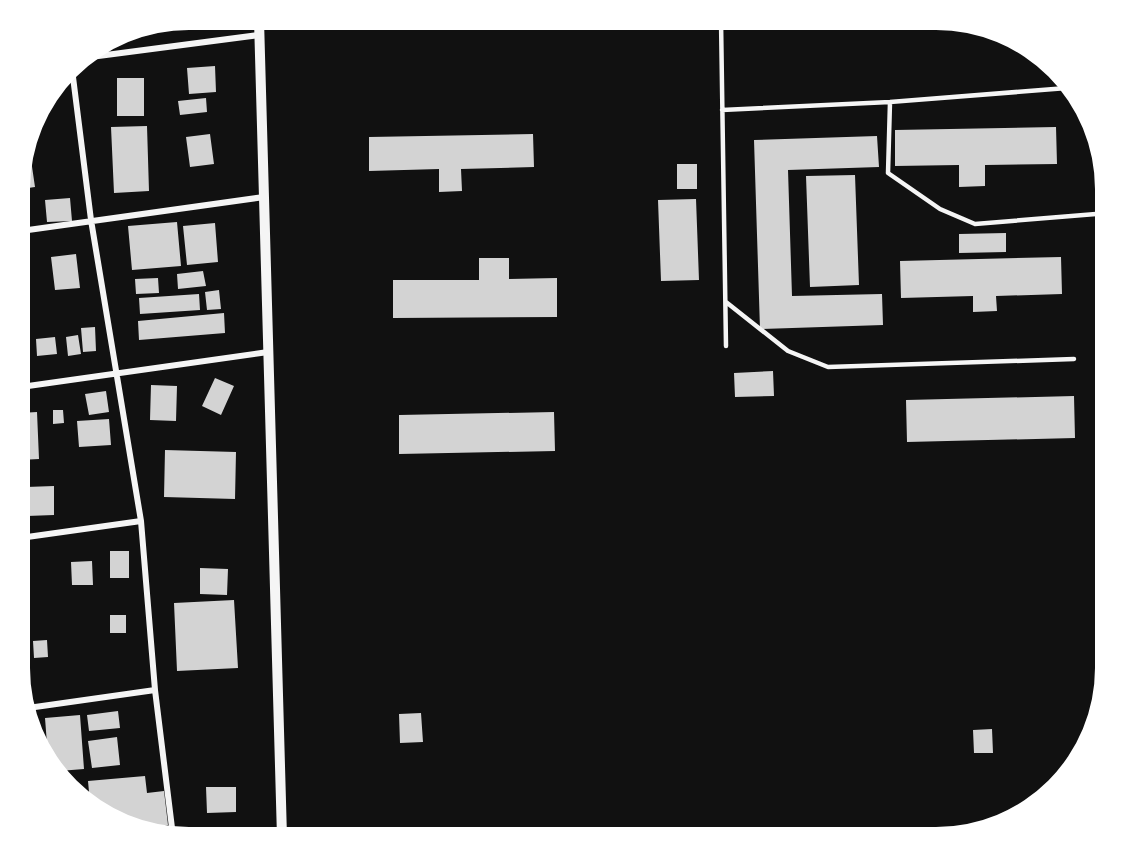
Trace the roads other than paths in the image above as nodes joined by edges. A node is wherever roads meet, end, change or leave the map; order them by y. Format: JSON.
{"nodes":[{"id":1,"x":259,"y":30,"type":"edge"},
{"id":2,"x":721,"y":30,"type":"edge"},
{"id":3,"x":259,"y":35,"type":"junction"},
{"id":4,"x":104,"y":55,"type":"edge"},
{"id":5,"x":73,"y":81,"type":"edge"},
{"id":6,"x":1059,"y":89,"type":"edge"},
{"id":7,"x":890,"y":102,"type":"junction"},
{"id":8,"x":722,"y":110,"type":"junction"},
{"id":9,"x":264,"y":197,"type":"junction"},
{"id":10,"x":1095,"y":214,"type":"edge"},
{"id":11,"x":91,"y":220,"type":"junction"},
{"id":12,"x":30,"y":230,"type":"edge"},
{"id":13,"x":726,"y":302,"type":"junction"},
{"id":14,"x":726,"y":346,"type":"dead end"},
{"id":15,"x":268,"y":352,"type":"junction"},
{"id":16,"x":1074,"y":359,"type":"dead end"},
{"id":17,"x":115,"y":373,"type":"junction"},
{"id":18,"x":30,"y":386,"type":"edge"},
{"id":19,"x":141,"y":521,"type":"junction"},
{"id":20,"x":30,"y":537,"type":"edge"},
{"id":21,"x":155,"y":690,"type":"junction"},
{"id":22,"x":35,"y":707,"type":"edge"},
{"id":23,"x":172,"y":826,"type":"edge"},
{"id":24,"x":282,"y":827,"type":"edge"}],
"edges":[{"from":1,"to":3,"type":"street"},
{"from":2,"to":8,"type":"lane"},
{"from":3,"to":4,"type":"street"},
{"from":3,"to":9,"type":"street"},
{"from":5,"to":11,"type":"street"},
{"from":6,"to":7,"type":"lane"},
{"from":7,"to":8,"type":"lane"},
{"from":7,"to":10,"type":"lane"},
{"from":8,"to":13,"type":"lane"},
{"from":9,"to":11,"type":"street"},
{"from":9,"to":15,"type":"street"},
{"from":11,"to":12,"type":"street"},
{"from":11,"to":17,"type":"street"},
{"from":13,"to":14,"type":"lane"},
{"from":13,"to":16,"type":"lane"},
{"from":15,"to":17,"type":"street"},
{"from":15,"to":24,"type":"street"},
{"from":17,"to":18,"type":"street"},
{"from":17,"to":19,"type":"street"},
{"from":19,"to":20,"type":"street"},
{"from":19,"to":21,"type":"street"},
{"from":21,"to":22,"type":"street"},
{"from":21,"to":23,"type":"street"}]}
